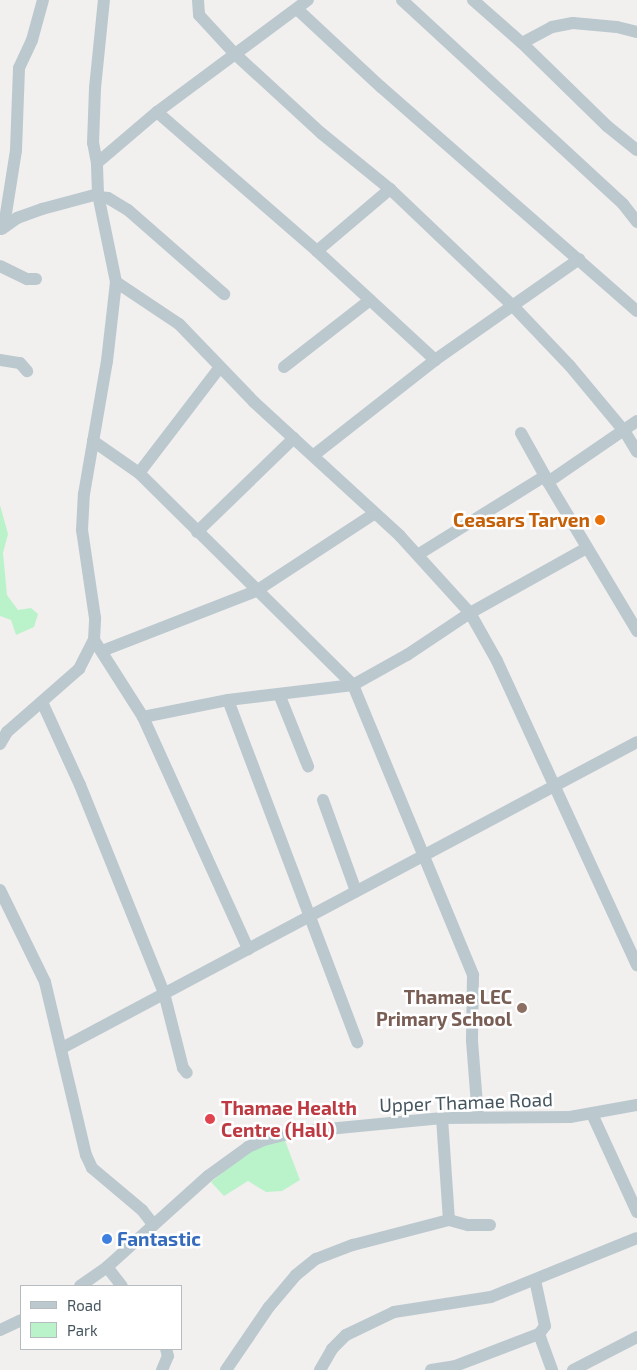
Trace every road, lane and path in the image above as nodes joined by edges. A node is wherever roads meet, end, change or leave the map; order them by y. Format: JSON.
{"nodes":[{"id":1,"x":43,"y":0,"type":"edge"},
{"id":2,"x":104,"y":0,"type":"edge"},
{"id":3,"x":198,"y":0,"type":"edge"},
{"id":4,"x":308,"y":0,"type":"edge"},
{"id":5,"x":402,"y":0,"type":"edge"},
{"id":6,"x":473,"y":0,"type":"edge"},
{"id":7,"x":296,"y":9,"type":"junction"},
{"id":8,"x":637,"y":32,"type":"edge"},
{"id":9,"x":522,"y":43,"type":"junction"},
{"id":10,"x":236,"y":54,"type":"junction"},
{"id":11,"x":157,"y":112,"type":"junction"},
{"id":12,"x":637,"y":150,"type":"edge"},
{"id":13,"x":97,"y":163,"type":"junction"},
{"id":14,"x":390,"y":189,"type":"junction"},
{"id":15,"x":99,"y":196,"type":"junction"},
{"id":16,"x":637,"y":222,"type":"edge"},
{"id":17,"x":1,"y":227,"type":"edge"},
{"id":18,"x":317,"y":251,"type":"junction"},
{"id":19,"x":578,"y":259,"type":"junction"},
{"id":20,"x":0,"y":266,"type":"edge"},
{"id":21,"x":36,"y":280,"type":"dead end"},
{"id":22,"x":116,"y":282,"type":"junction"},
{"id":23,"x":224,"y":294,"type":"dead end"},
{"id":24,"x":370,"y":300,"type":"junction"},
{"id":25,"x":513,"y":306,"type":"junction"},
{"id":26,"x":637,"y":311,"type":"edge"},
{"id":27,"x":0,"y":360,"type":"edge"},
{"id":28,"x":434,"y":360,"type":"junction"},
{"id":29,"x":220,"y":367,"type":"junction"},
{"id":30,"x":284,"y":367,"type":"dead end"},
{"id":31,"x":27,"y":371,"type":"dead end"},
{"id":32,"x":637,"y":421,"type":"edge"},
{"id":33,"x":625,"y":432,"type":"junction"},
{"id":34,"x":521,"y":433,"type":"dead end"},
{"id":35,"x":294,"y":438,"type":"junction"},
{"id":36,"x":93,"y":441,"type":"junction"},
{"id":37,"x":637,"y":452,"type":"edge"},
{"id":38,"x":314,"y":455,"type":"junction"},
{"id":39,"x":139,"y":473,"type":"junction"},
{"id":40,"x":546,"y":479,"type":"junction"},
{"id":41,"x":375,"y":513,"type":"junction"},
{"id":42,"x":197,"y":532,"type":"junction"},
{"id":43,"x":588,"y":548,"type":"junction"},
{"id":44,"x":419,"y":554,"type":"junction"},
{"id":45,"x":256,"y":591,"type":"junction"},
{"id":46,"x":470,"y":613,"type":"junction"},
{"id":47,"x":637,"y":631,"type":"edge"},
{"id":48,"x":94,"y":640,"type":"junction"},
{"id":49,"x":102,"y":651,"type":"junction"},
{"id":50,"x":353,"y":685,"type":"junction"},
{"id":51,"x":279,"y":694,"type":"junction"},
{"id":52,"x":228,"y":700,"type":"junction"},
{"id":53,"x":42,"y":702,"type":"junction"},
{"id":54,"x":143,"y":717,"type":"junction"},
{"id":55,"x":637,"y":742,"type":"edge"},
{"id":56,"x":0,"y":744,"type":"edge"},
{"id":57,"x":308,"y":766,"type":"dead end"},
{"id":58,"x":552,"y":785,"type":"junction"},
{"id":59,"x":323,"y":800,"type":"dead end"},
{"id":60,"x":423,"y":853,"type":"junction"},
{"id":61,"x":0,"y":890,"type":"edge"},
{"id":62,"x":356,"y":891,"type":"junction"},
{"id":63,"x":311,"y":917,"type":"junction"},
{"id":64,"x":248,"y":949,"type":"junction"},
{"id":65,"x":637,"y":965,"type":"edge"},
{"id":66,"x":164,"y":993,"type":"junction"},
{"id":67,"x":357,"y":1042,"type":"dead end"},
{"id":68,"x":62,"y":1048,"type":"junction"},
{"id":69,"x":187,"y":1073,"type":"dead end"},
{"id":70,"x":637,"y":1104,"type":"edge"},
{"id":71,"x":592,"y":1114,"type":"junction"},
{"id":72,"x":478,"y":1117,"type":"junction"},
{"id":73,"x":442,"y":1118,"type":"junction"},
{"id":74,"x":637,"y":1212,"type":"edge"},
{"id":75,"x":449,"y":1220,"type":"junction"},
{"id":76,"x":153,"y":1224,"type":"junction"},
{"id":77,"x":490,"y":1225,"type":"dead end"},
{"id":78,"x":637,"y":1238,"type":"edge"},
{"id":79,"x":106,"y":1267,"type":"junction"},
{"id":80,"x":535,"y":1280,"type":"junction"},
{"id":81,"x":81,"y":1285,"type":"edge"},
{"id":82,"x":121,"y":1285,"type":"edge"},
{"id":83,"x":20,"y":1320,"type":"edge"},
{"id":84,"x":0,"y":1330,"type":"edge"},
{"id":85,"x":539,"y":1334,"type":"junction"},
{"id":86,"x":637,"y":1337,"type":"edge"},
{"id":87,"x":166,"y":1350,"type":"edge"},
{"id":88,"x":162,"y":1370,"type":"edge"},
{"id":89,"x":226,"y":1370,"type":"edge"},
{"id":90,"x":320,"y":1370,"type":"edge"},
{"id":91,"x":431,"y":1370,"type":"edge"},
{"id":92,"x":552,"y":1370,"type":"edge"},
{"id":93,"x":573,"y":1370,"type":"edge"}],
"edges":[{"from":1,"to":17,"type":"street"},
{"from":2,"to":13,"type":"street"},
{"from":3,"to":10,"type":"street"},
{"from":4,"to":7,"type":"street"},
{"from":5,"to":16,"type":"street"},
{"from":6,"to":9,"type":"street"},
{"from":7,"to":10,"type":"street"},
{"from":7,"to":19,"type":"street"},
{"from":8,"to":9,"type":"street"},
{"from":9,"to":12,"type":"street"},
{"from":10,"to":11,"type":"street"},
{"from":10,"to":14,"type":"street"},
{"from":11,"to":13,"type":"street"},
{"from":11,"to":18,"type":"street"},
{"from":13,"to":15,"type":"street"},
{"from":14,"to":18,"type":"street"},
{"from":14,"to":25,"type":"street"},
{"from":15,"to":17,"type":"street"},
{"from":15,"to":22,"type":"street"},
{"from":15,"to":23,"type":"street"},
{"from":18,"to":24,"type":"street"},
{"from":19,"to":25,"type":"street"},
{"from":19,"to":26,"type":"street"},
{"from":20,"to":21,"type":"street"},
{"from":22,"to":29,"type":"street"},
{"from":22,"to":36,"type":"street"},
{"from":24,"to":28,"type":"street"},
{"from":24,"to":30,"type":"street"},
{"from":25,"to":28,"type":"street"},
{"from":25,"to":33,"type":"street"},
{"from":27,"to":31,"type":"street"},
{"from":28,"to":38,"type":"street"},
{"from":29,"to":35,"type":"street"},
{"from":29,"to":39,"type":"street"},
{"from":32,"to":33,"type":"street"},
{"from":33,"to":37,"type":"street"},
{"from":33,"to":40,"type":"street"},
{"from":34,"to":40,"type":"street"},
{"from":35,"to":38,"type":"street"},
{"from":35,"to":42,"type":"street"},
{"from":36,"to":39,"type":"street"},
{"from":36,"to":48,"type":"street"},
{"from":38,"to":41,"type":"street"},
{"from":39,"to":42,"type":"street"},
{"from":40,"to":43,"type":"street"},
{"from":40,"to":44,"type":"street"},
{"from":41,"to":44,"type":"street"},
{"from":41,"to":45,"type":"street"},
{"from":42,"to":45,"type":"street"},
{"from":43,"to":46,"type":"street"},
{"from":43,"to":47,"type":"street"},
{"from":44,"to":46,"type":"street"},
{"from":45,"to":49,"type":"street"},
{"from":45,"to":50,"type":"street"},
{"from":46,"to":50,"type":"street"},
{"from":46,"to":58,"type":"street"},
{"from":48,"to":49,"type":"street"},
{"from":48,"to":53,"type":"street"},
{"from":49,"to":54,"type":"street"},
{"from":50,"to":51,"type":"street"},
{"from":50,"to":60,"type":"street"},
{"from":51,"to":52,"type":"street"},
{"from":51,"to":57,"type":"street"},
{"from":52,"to":54,"type":"street"},
{"from":52,"to":63,"type":"street"},
{"from":53,"to":56,"type":"street"},
{"from":53,"to":66,"type":"street"},
{"from":54,"to":64,"type":"street"},
{"from":55,"to":58,"type":"street"},
{"from":58,"to":60,"type":"street"},
{"from":58,"to":65,"type":"street"},
{"from":59,"to":62,"type":"street"},
{"from":60,"to":62,"type":"street"},
{"from":60,"to":72,"type":"street"},
{"from":61,"to":68,"type":"street"},
{"from":62,"to":63,"type":"street"},
{"from":63,"to":64,"type":"street"},
{"from":63,"to":67,"type":"street"},
{"from":64,"to":66,"type":"street"},
{"from":66,"to":68,"type":"street"},
{"from":66,"to":69,"type":"street"},
{"from":68,"to":76,"type":"street"},
{"from":70,"to":71,"type":"street","name":"Upper Thamae Road"},
{"from":71,"to":72,"type":"street","name":"Upper Thamae Road"},
{"from":71,"to":74,"type":"street"},
{"from":72,"to":73,"type":"street","name":"Upper Thamae Road"},
{"from":73,"to":75,"type":"street"},
{"from":73,"to":76,"type":"street","name":"Upper Thamae Road"},
{"from":75,"to":77,"type":"street"},
{"from":75,"to":89,"type":"street"},
{"from":76,"to":79,"type":"street","name":"Upper Thamae Road"},
{"from":78,"to":80,"type":"street"},
{"from":79,"to":81,"type":"street","name":"Upper Thamae Road"},
{"from":79,"to":82,"type":"street"},
{"from":80,"to":85,"type":"street"},
{"from":80,"to":90,"type":"street"},
{"from":83,"to":84,"type":"street"},
{"from":85,"to":91,"type":"street"},
{"from":85,"to":92,"type":"street"},
{"from":86,"to":93,"type":"street"},
{"from":87,"to":88,"type":"street"}]}
